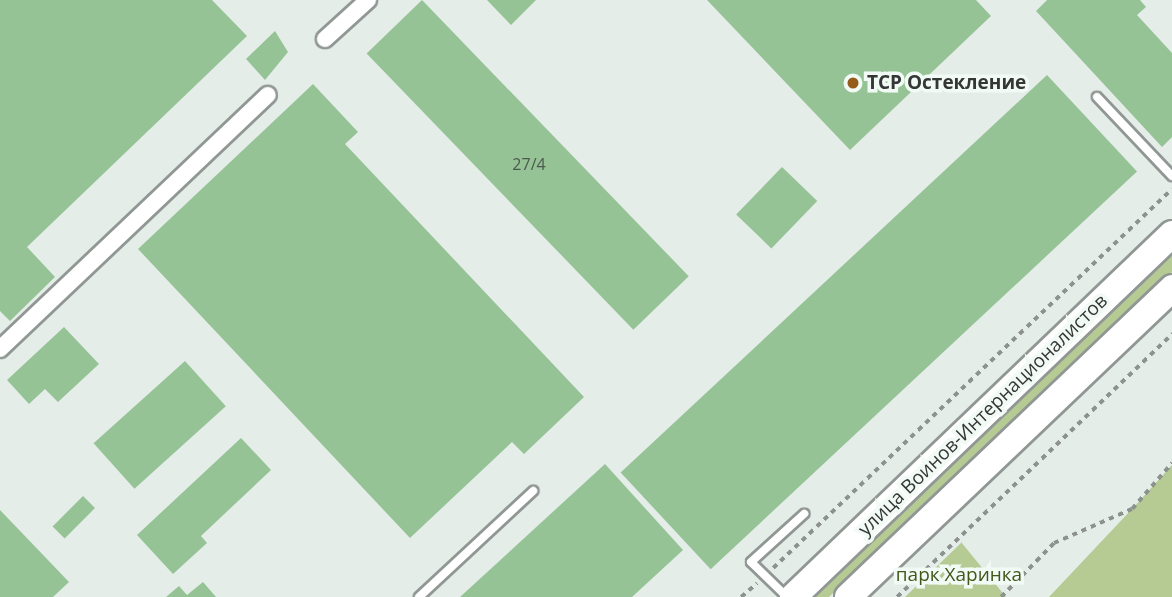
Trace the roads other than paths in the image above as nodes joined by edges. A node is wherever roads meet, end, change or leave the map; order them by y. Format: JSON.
{"nodes":[{"id":1,"x":368,"y":0,"type":"edge"},
{"id":2,"x":325,"y":39,"type":"dead end"},
{"id":3,"x":268,"y":95,"type":"dead end"},
{"id":4,"x":1097,"y":97,"type":"dead end"},
{"id":5,"x":1172,"y":176,"type":"edge"},
{"id":6,"x":1172,"y":233,"type":"edge"},
{"id":7,"x":1172,"y":288,"type":"edge"},
{"id":8,"x":0,"y":349,"type":"edge"},
{"id":9,"x":533,"y":491,"type":"dead end"},
{"id":10,"x":804,"y":514,"type":"dead end"},
{"id":11,"x":419,"y":597,"type":"edge"},
{"id":12,"x":787,"y":597,"type":"edge"},
{"id":13,"x":793,"y":597,"type":"edge"},
{"id":14,"x":848,"y":597,"type":"edge"}],
"edges":[{"from":1,"to":2,"type":"street"},
{"from":3,"to":8,"type":"street"},
{"from":4,"to":5,"type":"lane"},
{"from":6,"to":13,"type":"main road","name":"улица Воинов-Интернационалистов"},
{"from":7,"to":14,"type":"main road","name":"улица Воинов-Интернационалистов"},
{"from":9,"to":11,"type":"lane"},
{"from":10,"to":12,"type":"lane"}]}
